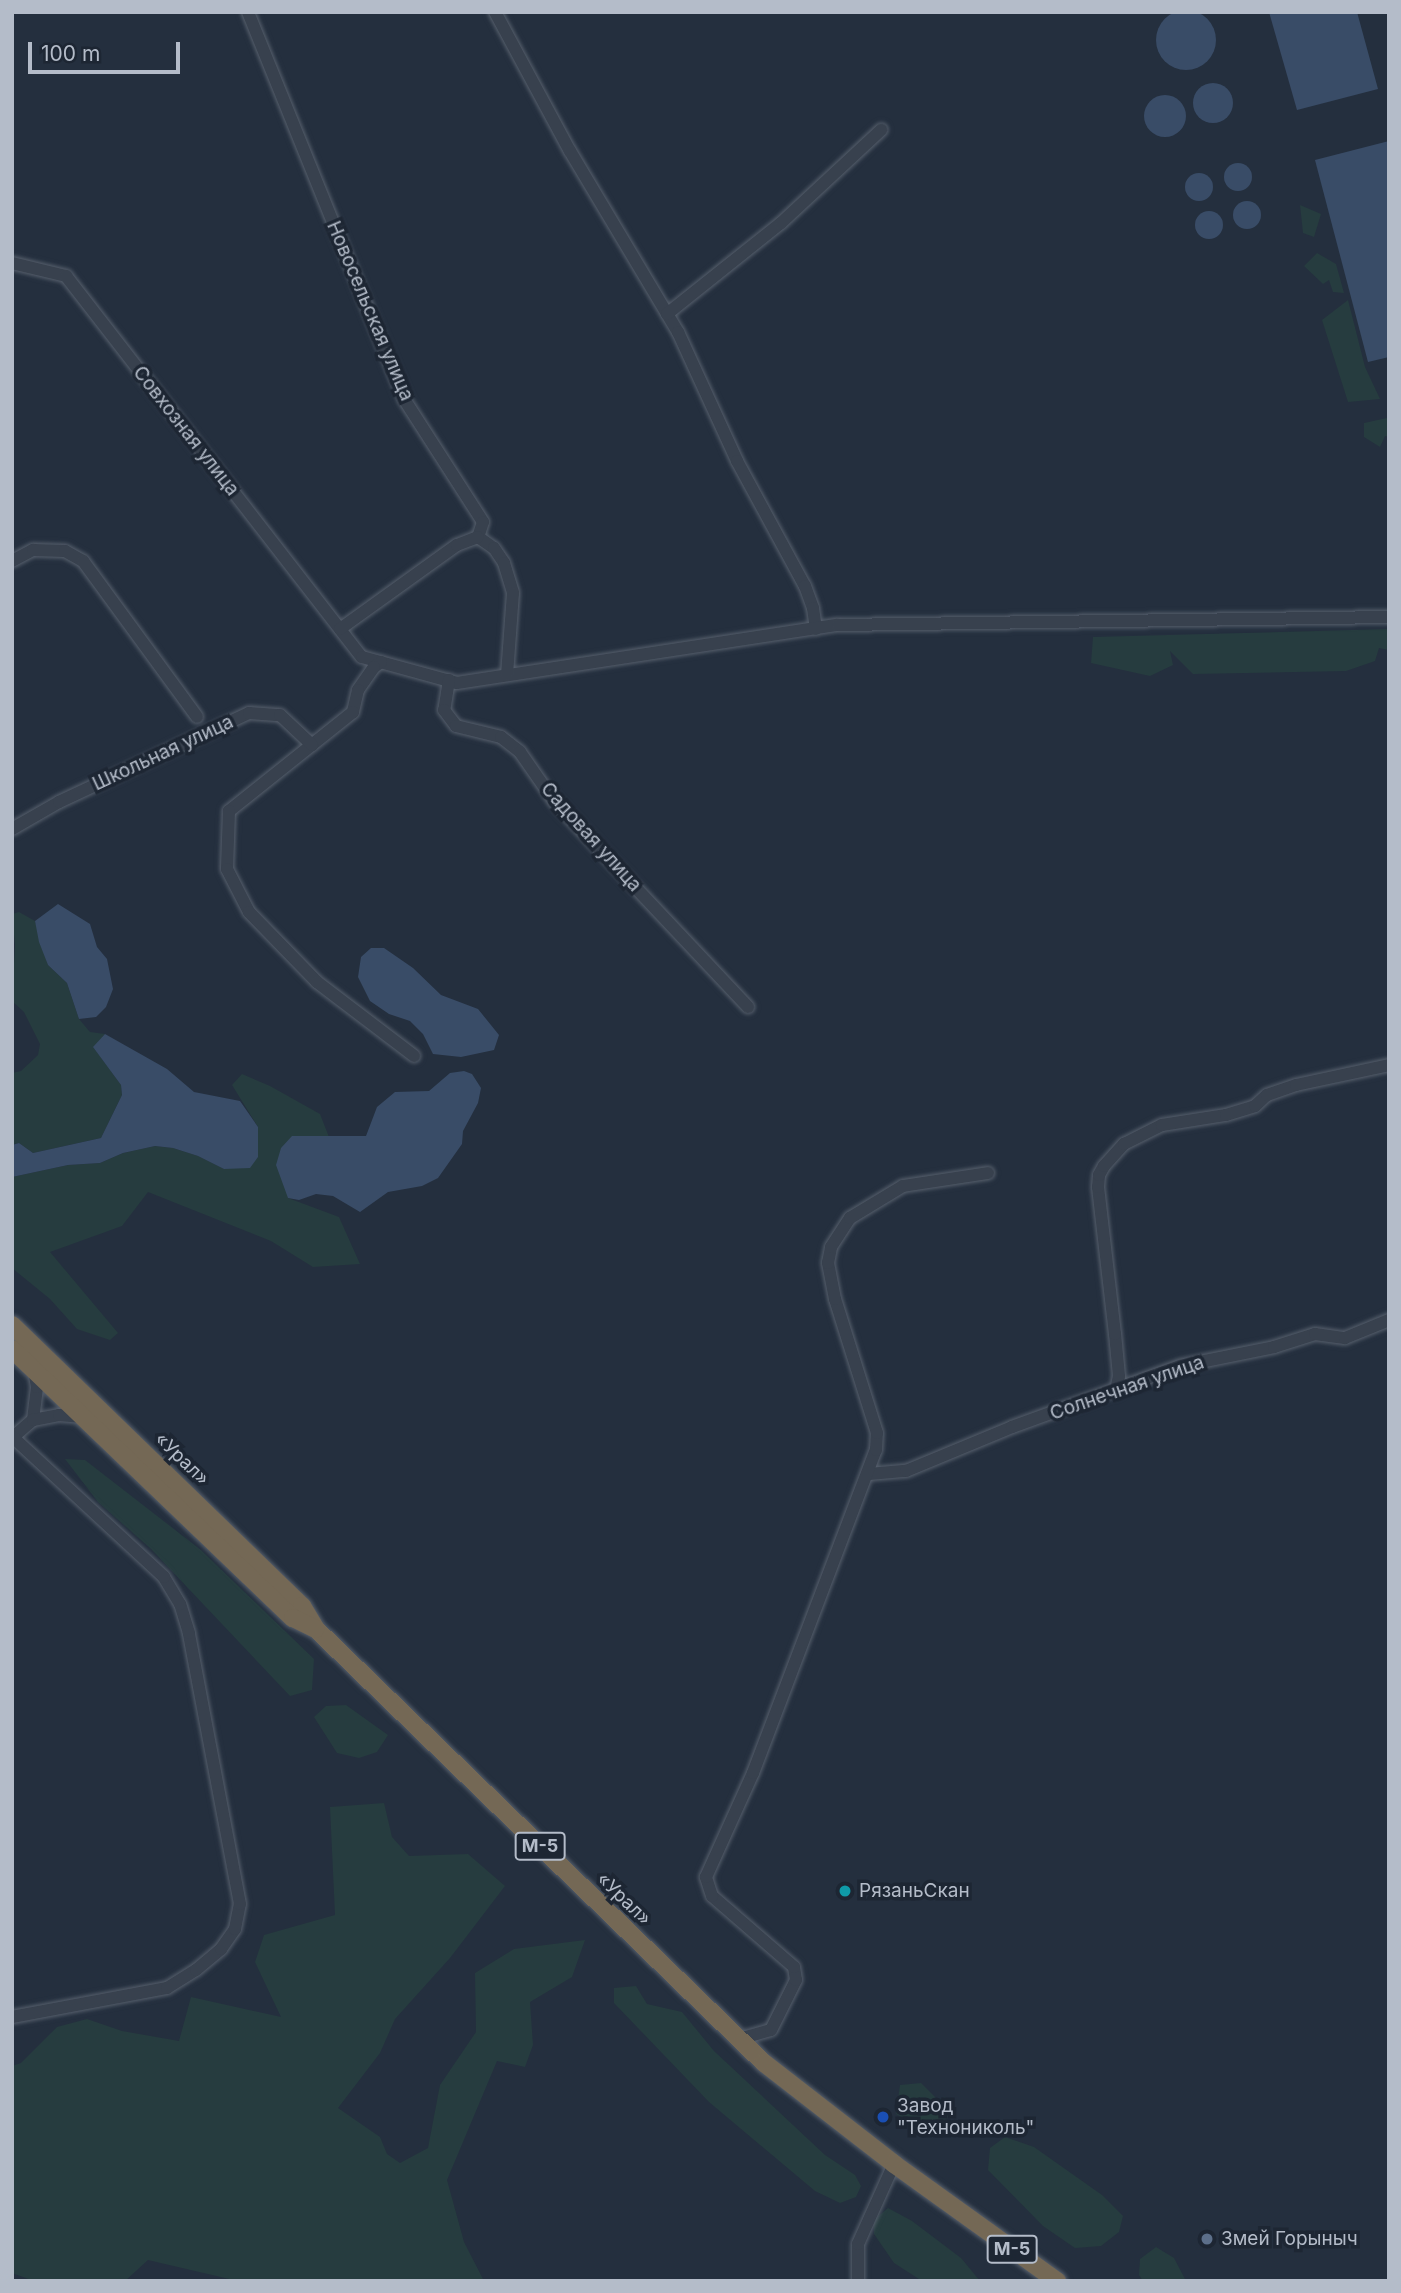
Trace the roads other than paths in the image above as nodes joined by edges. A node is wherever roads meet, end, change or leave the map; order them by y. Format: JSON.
{"nodes":[{"id":1,"x":248,"y":12,"type":"edge"},
{"id":2,"x":495,"y":12,"type":"edge"},
{"id":3,"x":880,"y":131,"type":"dead end"},
{"id":4,"x":12,"y":263,"type":"edge"},
{"id":5,"x":667,"y":314,"type":"junction"},
{"id":6,"x":478,"y":537,"type":"junction"},
{"id":7,"x":12,"y":561,"type":"edge"},
{"id":8,"x":1389,"y":617,"type":"edge"},
{"id":9,"x":340,"y":629,"type":"junction"},
{"id":10,"x":816,"y":629,"type":"junction"},
{"id":11,"x":381,"y":662,"type":"junction"},
{"id":12,"x":507,"y":675,"type":"junction"},
{"id":13,"x":449,"y":681,"type":"junction"},
{"id":14,"x":197,"y":717,"type":"dead end"},
{"id":15,"x":312,"y":745,"type":"junction"},
{"id":16,"x":12,"y":829,"type":"edge"},
{"id":17,"x":748,"y":1007,"type":"dead end"},
{"id":18,"x":414,"y":1056,"type":"dead end"},
{"id":19,"x":1389,"y":1065,"type":"edge"},
{"id":20,"x":988,"y":1173,"type":"dead end"},
{"id":21,"x":1389,"y":1320,"type":"edge"},
{"id":22,"x":12,"y":1325,"type":"edge"},
{"id":23,"x":12,"y":1349,"type":"edge"},
{"id":24,"x":34,"y":1370,"type":"junction"},
{"id":25,"x":1116,"y":1391,"type":"junction"},
{"id":26,"x":83,"y":1417,"type":"junction"},
{"id":27,"x":33,"y":1420,"type":"junction"},
{"id":28,"x":13,"y":1438,"type":"edge"},
{"id":29,"x":869,"y":1474,"type":"junction"},
{"id":30,"x":316,"y":1629,"type":"junction"},
{"id":31,"x":12,"y":2017,"type":"edge"},
{"id":32,"x":739,"y":2039,"type":"junction"},
{"id":33,"x":894,"y":2164,"type":"junction"},
{"id":34,"x":858,"y":2281,"type":"edge"},
{"id":35,"x":1057,"y":2281,"type":"edge"}],
"edges":[{"from":1,"to":6,"type":"street","name":"Новосельская улица"},
{"from":2,"to":5,"type":"street"},
{"from":3,"to":5,"type":"street"},
{"from":4,"to":9,"type":"street","name":"Совхозная улица"},
{"from":5,"to":10,"type":"street"},
{"from":6,"to":9,"type":"street"},
{"from":6,"to":12,"type":"street"},
{"from":7,"to":14,"type":"street"},
{"from":8,"to":10,"type":"street","name":"Совхозная улица"},
{"from":9,"to":11,"type":"street","name":"Совхозная улица"},
{"from":10,"to":12,"type":"street","name":"Совхозная улица"},
{"from":11,"to":13,"type":"street","name":"Совхозная улица"},
{"from":11,"to":15,"type":"street"},
{"from":12,"to":13,"type":"street","name":"Совхозная улица"},
{"from":13,"to":17,"type":"street","name":"Садовая улица"},
{"from":15,"to":16,"type":"street","name":"Школьная улица"},
{"from":15,"to":18,"type":"street"},
{"from":19,"to":25,"type":"street"},
{"from":20,"to":29,"type":"street"},
{"from":21,"to":25,"type":"street","name":"Солнечная улица"},
{"from":22,"to":30,"type":"highway","name":"«Урал»","number":"М-5"},
{"from":23,"to":24,"type":"highway","name":"«Урал»","number":"М-5"},
{"from":24,"to":26,"type":"highway","name":"«Урал»","number":"М-5"},
{"from":24,"to":27,"type":"street"},
{"from":25,"to":29,"type":"street","name":"Солнечная улица"},
{"from":26,"to":27,"type":"street"},
{"from":26,"to":30,"type":"highway","name":"«Урал»","number":"М-5"},
{"from":27,"to":28,"type":"street"},
{"from":28,"to":31,"type":"street"},
{"from":29,"to":32,"type":"street"},
{"from":30,"to":32,"type":"highway","name":"«Урал»","number":"М-5"},
{"from":32,"to":33,"type":"highway","name":"«Урал»","number":"М-5"},
{"from":33,"to":34,"type":"street"},
{"from":33,"to":35,"type":"highway","name":"«Урал»","number":"М-5"}]}
